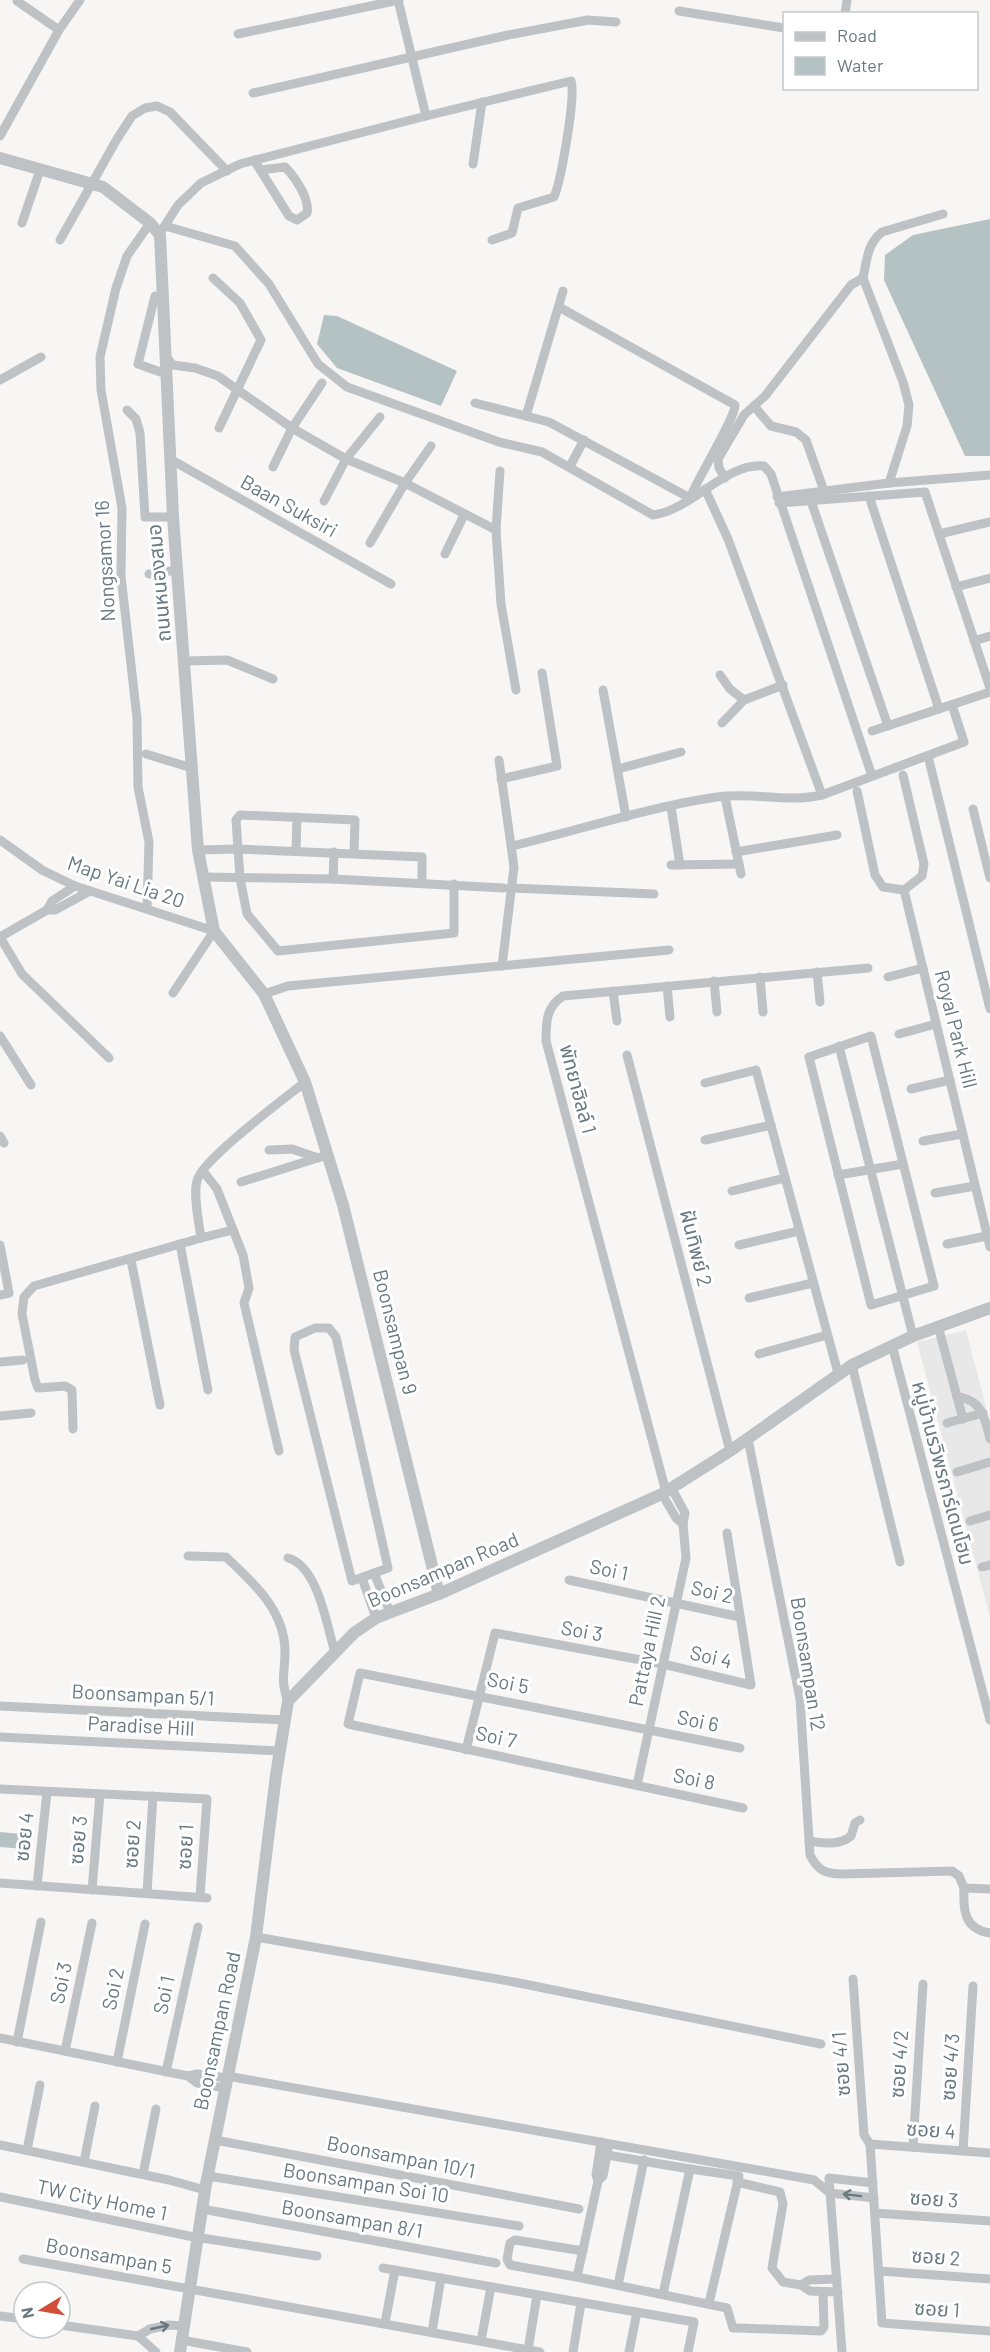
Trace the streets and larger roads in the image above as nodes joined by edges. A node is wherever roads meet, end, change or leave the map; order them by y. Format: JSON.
{"nodes":[{"id":1,"x":80,"y":0,"type":"edge"},
{"id":2,"x":398,"y":0,"type":"edge"},
{"id":3,"x":17,"y":1,"type":"edge"},
{"id":4,"x":679,"y":11,"type":"dead end"},
{"id":5,"x":616,"y":22,"type":"dead end"},
{"id":6,"x":783,"y":28,"type":"edge"},
{"id":7,"x":59,"y":30,"type":"junction"},
{"id":8,"x":238,"y":34,"type":"dead end"},
{"id":9,"x":411,"y":57,"type":"junction"},
{"id":10,"x":253,"y":93,"type":"dead end"},
{"id":11,"x":482,"y":102,"type":"junction"},
{"id":12,"x":426,"y":116,"type":"junction"},
{"id":13,"x":0,"y":136,"type":"edge"},
{"id":14,"x":0,"y":158,"type":"edge"},
{"id":15,"x":254,"y":160,"type":"junction"},
{"id":16,"x":473,"y":164,"type":"dead end"},
{"id":17,"x":39,"y":170,"type":"junction"},
{"id":18,"x":260,"y":170,"type":"junction"},
{"id":19,"x":226,"y":171,"type":"junction"},
{"id":20,"x":90,"y":183,"type":"junction"},
{"id":21,"x":943,"y":214,"type":"dead end"},
{"id":22,"x":22,"y":223,"type":"dead end"},
{"id":23,"x":150,"y":223,"type":"junction"},
{"id":24,"x":162,"y":230,"type":"junction"},
{"id":25,"x":60,"y":240,"type":"dead end"},
{"id":26,"x":492,"y":240,"type":"dead end"},
{"id":27,"x":213,"y":278,"type":"dead end"},
{"id":28,"x":864,"y":278,"type":"junction"},
{"id":29,"x":563,"y":291,"type":"dead end"},
{"id":30,"x":155,"y":296,"type":"dead end"},
{"id":31,"x":559,"y":307,"type":"junction"},
{"id":32,"x":165,"y":355,"type":"junction"},
{"id":33,"x":41,"y":357,"type":"dead end"},
{"id":34,"x":166,"y":374,"type":"junction"},
{"id":35,"x":0,"y":380,"type":"edge"},
{"id":36,"x":322,"y":383,"type":"dead end"},
{"id":37,"x":238,"y":388,"type":"junction"},
{"id":38,"x":475,"y":403,"type":"dead end"},
{"id":39,"x":754,"y":406,"type":"junction"},
{"id":40,"x":127,"y":410,"type":"dead end"},
{"id":41,"x":526,"y":416,"type":"junction"},
{"id":42,"x":380,"y":417,"type":"dead end"},
{"id":43,"x":219,"y":428,"type":"dead end"},
{"id":44,"x":292,"y":428,"type":"junction"},
{"id":45,"x":584,"y":440,"type":"junction"},
{"id":46,"x":431,"y":446,"type":"dead end"},
{"id":47,"x":170,"y":459,"type":"junction"},
{"id":48,"x":346,"y":459,"type":"junction"},
{"id":49,"x":570,"y":466,"type":"junction"},
{"id":50,"x":273,"y":467,"type":"dead end"},
{"id":51,"x":500,"y":471,"type":"dead end"},
{"id":52,"x":990,"y":475,"type":"edge"},
{"id":53,"x":725,"y":478,"type":"junction"},
{"id":54,"x":405,"y":483,"type":"junction"},
{"id":55,"x":889,"y":483,"type":"junction"},
{"id":56,"x":705,"y":489,"type":"junction"},
{"id":57,"x":824,"y":491,"type":"junction"},
{"id":58,"x":869,"y":496,"type":"junction"},
{"id":59,"x":690,"y":498,"type":"junction"},
{"id":60,"x":778,"y":500,"type":"junction"},
{"id":61,"x":324,"y":501,"type":"dead end"},
{"id":62,"x":812,"y":501,"type":"junction"},
{"id":63,"x":464,"y":514,"type":"junction"},
{"id":64,"x":173,"y":517,"type":"junction"},
{"id":65,"x":990,"y":522,"type":"edge"},
{"id":66,"x":496,"y":530,"type":"junction"},
{"id":67,"x":939,"y":534,"type":"junction"},
{"id":68,"x":370,"y":543,"type":"dead end"},
{"id":69,"x":446,"y":554,"type":"dead end"},
{"id":70,"x":177,"y":570,"type":"junction"},
{"id":71,"x":149,"y":574,"type":"dead end"},
{"id":72,"x":990,"y":579,"type":"edge"},
{"id":73,"x":391,"y":584,"type":"dead end"},
{"id":74,"x":957,"y":587,"type":"junction"},
{"id":75,"x":990,"y":636,"type":"edge"},
{"id":76,"x":974,"y":640,"type":"junction"},
{"id":77,"x":186,"y":661,"type":"junction"},
{"id":78,"x":542,"y":673,"type":"dead end"},
{"id":79,"x":720,"y":675,"type":"dead end"},
{"id":80,"x":273,"y":679,"type":"dead end"},
{"id":81,"x":783,"y":685,"type":"junction"},
{"id":82,"x":516,"y":690,"type":"dead end"},
{"id":83,"x":603,"y":690,"type":"dead end"},
{"id":84,"x":990,"y":690,"type":"edge"},
{"id":85,"x":744,"y":700,"type":"junction"},
{"id":86,"x":952,"y":705,"type":"junction"},
{"id":87,"x":939,"y":709,"type":"junction"},
{"id":88,"x":722,"y":723,"type":"dead end"},
{"id":89,"x":888,"y":726,"type":"junction"},
{"id":90,"x":872,"y":731,"type":"dead end"},
{"id":91,"x":681,"y":752,"type":"dead end"},
{"id":92,"x":146,"y":754,"type":"dead end"},
{"id":93,"x":928,"y":756,"type":"junction"},
{"id":94,"x":499,"y":760,"type":"dead end"},
{"id":95,"x":192,"y":768,"type":"junction"},
{"id":96,"x":618,"y":769,"type":"junction"},
{"id":97,"x":903,"y":775,"type":"dead end"},
{"id":98,"x":872,"y":776,"type":"junction"},
{"id":99,"x":501,"y":779,"type":"junction"},
{"id":100,"x":856,"y":791,"type":"dead end"},
{"id":101,"x":822,"y":795,"type":"junction"},
{"id":102,"x":725,"y":797,"type":"junction"},
{"id":103,"x":671,"y":807,"type":"junction"},
{"id":104,"x":974,"y":809,"type":"dead end"},
{"id":105,"x":297,"y":817,"type":"junction"},
{"id":106,"x":626,"y":817,"type":"junction"},
{"id":107,"x":837,"y":836,"type":"dead end"},
{"id":108,"x":0,"y":840,"type":"edge"},
{"id":109,"x":512,"y":846,"type":"junction"},
{"id":110,"x":237,"y":849,"type":"junction"},
{"id":111,"x":198,"y":850,"type":"junction"},
{"id":112,"x":296,"y":851,"type":"junction"},
{"id":113,"x":334,"y":852,"type":"junction"},
{"id":114,"x":736,"y":852,"type":"junction"},
{"id":115,"x":354,"y":853,"type":"junction"},
{"id":116,"x":739,"y":864,"type":"junction"},
{"id":117,"x":741,"y":874,"type":"dead end"},
{"id":118,"x":202,"y":877,"type":"junction"},
{"id":119,"x":240,"y":878,"type":"junction"},
{"id":120,"x":990,"y":878,"type":"edge"},
{"id":121,"x":333,"y":879,"type":"junction"},
{"id":122,"x":422,"y":883,"type":"junction"},
{"id":123,"x":454,"y":884,"type":"junction"},
{"id":124,"x":75,"y":886,"type":"junction"},
{"id":125,"x":508,"y":888,"type":"junction"},
{"id":126,"x":904,"y":890,"type":"junction"},
{"id":127,"x":90,"y":891,"type":"junction"},
{"id":128,"x":654,"y":894,"type":"dead end"},
{"id":129,"x":147,"y":908,"type":"junction"},
{"id":130,"x":47,"y":910,"type":"junction"},
{"id":131,"x":214,"y":931,"type":"junction"},
{"id":132,"x":0,"y":938,"type":"edge"},
{"id":133,"x":669,"y":950,"type":"dead end"},
{"id":134,"x":502,"y":966,"type":"junction"},
{"id":135,"x":868,"y":968,"type":"dead end"},
{"id":136,"x":923,"y":968,"type":"junction"},
{"id":137,"x":817,"y":972,"type":"junction"},
{"id":138,"x":760,"y":977,"type":"junction"},
{"id":139,"x":888,"y":977,"type":"dead end"},
{"id":140,"x":714,"y":981,"type":"junction"},
{"id":141,"x":667,"y":986,"type":"junction"},
{"id":142,"x":613,"y":991,"type":"junction"},
{"id":143,"x":172,"y":993,"type":"dead end"},
{"id":144,"x":264,"y":994,"type":"junction"},
{"id":145,"x":820,"y":1002,"type":"dead end"},
{"id":146,"x":990,"y":1009,"type":"edge"},
{"id":147,"x":717,"y":1012,"type":"dead end"},
{"id":148,"x":763,"y":1012,"type":"dead end"},
{"id":149,"x":670,"y":1017,"type":"dead end"},
{"id":150,"x":616,"y":1021,"type":"dead end"},
{"id":151,"x":936,"y":1024,"type":"junction"},
{"id":152,"x":899,"y":1034,"type":"dead end"},
{"id":153,"x":0,"y":1036,"type":"edge"},
{"id":154,"x":839,"y":1046,"type":"junction"},
{"id":155,"x":627,"y":1054,"type":"dead end"},
{"id":156,"x":109,"y":1058,"type":"dead end"},
{"id":157,"x":950,"y":1080,"type":"junction"},
{"id":158,"x":305,"y":1082,"type":"junction"},
{"id":159,"x":705,"y":1083,"type":"dead end"},
{"id":160,"x":31,"y":1085,"type":"dead end"},
{"id":161,"x":911,"y":1089,"type":"dead end"},
{"id":162,"x":771,"y":1125,"type":"junction"},
{"id":163,"x":962,"y":1134,"type":"junction"},
{"id":164,"x":705,"y":1140,"type":"dead end"},
{"id":165,"x":923,"y":1141,"type":"dead end"},
{"id":166,"x":269,"y":1150,"type":"dead end"},
{"id":167,"x":323,"y":1157,"type":"junction"},
{"id":168,"x":903,"y":1164,"type":"junction"},
{"id":169,"x":871,"y":1169,"type":"junction"},
{"id":170,"x":203,"y":1171,"type":"junction"},
{"id":171,"x":838,"y":1175,"type":"junction"},
{"id":172,"x":785,"y":1178,"type":"junction"},
{"id":173,"x":241,"y":1182,"type":"dead end"},
{"id":174,"x":975,"y":1186,"type":"junction"},
{"id":175,"x":732,"y":1191,"type":"dead end"},
{"id":176,"x":936,"y":1193,"type":"dead end"},
{"id":177,"x":233,"y":1230,"type":"junction"},
{"id":178,"x":799,"y":1232,"type":"junction"},
{"id":179,"x":987,"y":1236,"type":"junction"},
{"id":180,"x":201,"y":1238,"type":"junction"},
{"id":181,"x":180,"y":1244,"type":"junction"},
{"id":182,"x":947,"y":1244,"type":"dead end"},
{"id":183,"x":0,"y":1245,"type":"edge"},
{"id":184,"x":739,"y":1245,"type":"dead end"},
{"id":185,"x":990,"y":1247,"type":"edge"},
{"id":186,"x":131,"y":1260,"type":"junction"},
{"id":187,"x":2,"y":1263,"type":"edge"},
{"id":188,"x":813,"y":1283,"type":"junction"},
{"id":189,"x":5,"y":1294,"type":"edge"},
{"id":190,"x":903,"y":1295,"type":"junction"},
{"id":191,"x":749,"y":1298,"type":"dead end"},
{"id":192,"x":990,"y":1310,"type":"edge"},
{"id":193,"x":938,"y":1326,"type":"junction"},
{"id":194,"x":827,"y":1335,"type":"junction"},
{"id":195,"x":913,"y":1336,"type":"junction"},
{"id":196,"x":892,"y":1345,"type":"junction"},
{"id":197,"x":759,"y":1354,"type":"dead end"},
{"id":198,"x":23,"y":1360,"type":"dead end"},
{"id":199,"x":0,"y":1362,"type":"edge"},
{"id":200,"x":852,"y":1365,"type":"junction"},
{"id":201,"x":838,"y":1373,"type":"junction"},
{"id":202,"x":208,"y":1390,"type":"dead end"},
{"id":203,"x":957,"y":1397,"type":"junction"},
{"id":204,"x":160,"y":1405,"type":"dead end"},
{"id":205,"x":32,"y":1413,"type":"dead end"},
{"id":206,"x":983,"y":1413,"type":"junction"},
{"id":207,"x":0,"y":1416,"type":"edge"},
{"id":208,"x":963,"y":1419,"type":"junction"},
{"id":209,"x":947,"y":1423,"type":"dead end"},
{"id":210,"x":73,"y":1429,"type":"dead end"},
{"id":211,"x":748,"y":1439,"type":"junction"},
{"id":212,"x":990,"y":1439,"type":"edge"},
{"id":213,"x":279,"y":1451,"type":"dead end"},
{"id":214,"x":730,"y":1451,"type":"junction"},
{"id":215,"x":990,"y":1462,"type":"edge"},
{"id":216,"x":957,"y":1472,"type":"dead end"},
{"id":217,"x":667,"y":1492,"type":"junction"},
{"id":218,"x":990,"y":1515,"type":"edge"},
{"id":219,"x":970,"y":1521,"type":"dead end"},
{"id":220,"x":727,"y":1533,"type":"dead end"},
{"id":221,"x":188,"y":1556,"type":"dead end"},
{"id":222,"x":288,"y":1558,"type":"dead end"},
{"id":223,"x":900,"y":1562,"type":"dead end"},
{"id":224,"x":374,"y":1573,"type":"junction"},
{"id":225,"x":363,"y":1578,"type":"junction"},
{"id":226,"x":569,"y":1580,"type":"dead end"},
{"id":227,"x":439,"y":1594,"type":"junction"},
{"id":228,"x":676,"y":1602,"type":"junction"},
{"id":229,"x":390,"y":1612,"type":"junction"},
{"id":230,"x":740,"y":1617,"type":"junction"},
{"id":231,"x":376,"y":1618,"type":"junction"},
{"id":232,"x":335,"y":1653,"type":"junction"},
{"id":233,"x":663,"y":1664,"type":"junction"},
{"id":234,"x":479,"y":1696,"type":"junction"},
{"id":235,"x":288,"y":1701,"type":"junction"},
{"id":236,"x":0,"y":1706,"type":"edge"},
{"id":237,"x":284,"y":1720,"type":"junction"},
{"id":238,"x":990,"y":1720,"type":"edge"},
{"id":239,"x":348,"y":1724,"type":"joint"},
{"id":240,"x":649,"y":1729,"type":"junction"},
{"id":241,"x":0,"y":1737,"type":"edge"},
{"id":242,"x":740,"y":1748,"type":"dead end"},
{"id":243,"x":466,"y":1750,"type":"junction"},
{"id":244,"x":280,"y":1751,"type":"junction"},
{"id":245,"x":637,"y":1785,"type":"junction"},
{"id":246,"x":0,"y":1790,"type":"edge"},
{"id":247,"x":47,"y":1792,"type":"junction"},
{"id":248,"x":100,"y":1794,"type":"junction"},
{"id":249,"x":153,"y":1796,"type":"junction"},
{"id":250,"x":744,"y":1808,"type":"dead end"},
{"id":251,"x":860,"y":1820,"type":"dead end"},
{"id":252,"x":809,"y":1841,"type":"junction"},
{"id":253,"x":0,"y":1883,"type":"edge"},
{"id":254,"x":37,"y":1886,"type":"junction"},
{"id":255,"x":964,"y":1888,"type":"junction"},
{"id":256,"x":92,"y":1890,"type":"junction"},
{"id":257,"x":990,"y":1890,"type":"edge"},
{"id":258,"x":147,"y":1893,"type":"junction"},
{"id":259,"x":41,"y":1922,"type":"dead end"},
{"id":260,"x":92,"y":1923,"type":"dead end"},
{"id":261,"x":146,"y":1924,"type":"dead end"},
{"id":262,"x":198,"y":1927,"type":"dead end"},
{"id":263,"x":990,"y":1932,"type":"edge"},
{"id":264,"x":256,"y":1937,"type":"junction"},
{"id":265,"x":853,"y":1979,"type":"dead end"},
{"id":266,"x":923,"y":1984,"type":"dead end"},
{"id":267,"x":973,"y":1986,"type":"dead end"},
{"id":268,"x":0,"y":2038,"type":"edge"},
{"id":269,"x":17,"y":2042,"type":"junction"},
{"id":270,"x":820,"y":2044,"type":"dead end"},
{"id":271,"x":65,"y":2051,"type":"junction"},
{"id":272,"x":117,"y":2062,"type":"junction"},
{"id":273,"x":166,"y":2072,"type":"junction"},
{"id":274,"x":226,"y":2081,"type":"junction"},
{"id":275,"x":40,"y":2085,"type":"dead end"},
{"id":276,"x":95,"y":2106,"type":"dead end"},
{"id":277,"x":156,"y":2109,"type":"dead end"},
{"id":278,"x":215,"y":2140,"type":"junction"},
{"id":279,"x":605,"y":2143,"type":"junction"},
{"id":280,"x":870,"y":2144,"type":"junction"},
{"id":281,"x":0,"y":2145,"type":"edge"},
{"id":282,"x":913,"y":2147,"type":"junction"},
{"id":283,"x":27,"y":2150,"type":"junction"},
{"id":284,"x":963,"y":2151,"type":"junction"},
{"id":285,"x":990,"y":2153,"type":"edge"},
{"id":286,"x":607,"y":2155,"type":"junction"},
{"id":287,"x":644,"y":2160,"type":"junction"},
{"id":288,"x":84,"y":2162,"type":"junction"},
{"id":289,"x":690,"y":2169,"type":"junction"},
{"id":290,"x":142,"y":2174,"type":"junction"},
{"id":291,"x":598,"y":2181,"type":"junction"},
{"id":292,"x":737,"y":2182,"type":"junction"},
{"id":293,"x":206,"y":2183,"type":"junction"},
{"id":294,"x":873,"y":2183,"type":"junction"},
{"id":295,"x":830,"y":2193,"type":"junction"},
{"id":296,"x":0,"y":2198,"type":"edge"},
{"id":297,"x":874,"y":2198,"type":"junction"},
{"id":298,"x":202,"y":2209,"type":"junction"},
{"id":299,"x":579,"y":2209,"type":"dead end"},
{"id":300,"x":875,"y":2213,"type":"junction"},
{"id":301,"x":990,"y":2221,"type":"edge"},
{"id":302,"x":519,"y":2226,"type":"dead end"},
{"id":303,"x":197,"y":2237,"type":"junction"},
{"id":304,"x":583,"y":2252,"type":"junction"},
{"id":305,"x":317,"y":2256,"type":"dead end"},
{"id":306,"x":23,"y":2259,"type":"dead end"},
{"id":307,"x":496,"y":2263,"type":"dead end"},
{"id":308,"x":383,"y":2268,"type":"dead end"},
{"id":309,"x":395,"y":2270,"type":"junction"},
{"id":310,"x":879,"y":2271,"type":"junction"},
{"id":311,"x":577,"y":2277,"type":"junction"},
{"id":312,"x":441,"y":2278,"type":"junction"},
{"id":313,"x":990,"y":2278,"type":"edge"},
{"id":314,"x":837,"y":2279,"type":"junction"},
{"id":315,"x":618,"y":2285,"type":"junction"},
{"id":316,"x":801,"y":2285,"type":"junction"},
{"id":317,"x":189,"y":2287,"type":"junction"},
{"id":318,"x":491,"y":2287,"type":"junction"},
{"id":319,"x":823,"y":2292,"type":"junction"},
{"id":320,"x":838,"y":2292,"type":"junction"},
{"id":321,"x":663,"y":2294,"type":"junction"},
{"id":322,"x":537,"y":2295,"type":"junction"},
{"id":323,"x":582,"y":2302,"type":"junction"},
{"id":324,"x":709,"y":2303,"type":"junction"},
{"id":325,"x":637,"y":2312,"type":"junction"},
{"id":326,"x":385,"y":2323,"type":"junction"},
{"id":327,"x":882,"y":2323,"type":"joint"},
{"id":328,"x":183,"y":2326,"type":"junction"},
{"id":329,"x":72,"y":2327,"type":"edge"},
{"id":330,"x":990,"y":2331,"type":"edge"},
{"id":331,"x":432,"y":2332,"type":"junction"},
{"id":332,"x":138,"y":2336,"type":"junction"},
{"id":333,"x":481,"y":2341,"type":"junction"},
{"id":334,"x":181,"y":2346,"type":"edge"},
{"id":335,"x":528,"y":2350,"type":"junction"},
{"id":336,"x":156,"y":2352,"type":"edge"},
{"id":337,"x":247,"y":2352,"type":"edge"},
{"id":338,"x":540,"y":2352,"type":"edge"},
{"id":339,"x":573,"y":2352,"type":"edge"},
{"id":340,"x":629,"y":2352,"type":"edge"},
{"id":341,"x":687,"y":2352,"type":"edge"},
{"id":342,"x":842,"y":2352,"type":"edge"}],
"edges":[{"from":1,"to":7,"type":"street"},
{"from":2,"to":8,"type":"street"},
{"from":2,"to":9,"type":"street"},
{"from":3,"to":7,"type":"street"},
{"from":4,"to":6,"type":"street"},
{"from":5,"to":9,"type":"street"},
{"from":7,"to":13,"type":"street"},
{"from":9,"to":10,"type":"street"},
{"from":9,"to":12,"type":"street"},
{"from":11,"to":12,"type":"street"},
{"from":11,"to":16,"type":"street"},
{"from":11,"to":26,"type":"street"},
{"from":12,"to":15,"type":"street"},
{"from":14,"to":17,"type":"street"},
{"from":15,"to":18,"type":"street"},
{"from":15,"to":19,"type":"street"},
{"from":17,"to":20,"type":"street"},
{"from":17,"to":22,"type":"street"},
{"from":18,"to":18,"type":"street"},
{"from":19,"to":20,"type":"street"},
{"from":19,"to":24,"type":"street"},
{"from":20,"to":23,"type":"street"},
{"from":20,"to":25,"type":"street"},
{"from":21,"to":28,"type":"street"},
{"from":23,"to":24,"type":"street"},
{"from":23,"to":129,"type":"street","name":"Nongsamor 16"},
{"from":24,"to":32,"type":"street","name":"ถนนหนองสมอ"},
{"from":24,"to":49,"type":"street"},
{"from":27,"to":37,"type":"street"},
{"from":28,"to":39,"type":"street"},
{"from":28,"to":55,"type":"street"},
{"from":29,"to":31,"type":"street"},
{"from":30,"to":34,"type":"street"},
{"from":31,"to":41,"type":"street"},
{"from":31,"to":59,"type":"street"},
{"from":32,"to":34,"type":"street","name":"ถนนหนองสมอ"},
{"from":32,"to":37,"type":"street"},
{"from":33,"to":35,"type":"street"},
{"from":34,"to":47,"type":"street","name":"ถนนหนองสมอ"},
{"from":36,"to":44,"type":"street"},
{"from":37,"to":43,"type":"street"},
{"from":37,"to":44,"type":"street"},
{"from":38,"to":41,"type":"street"},
{"from":39,"to":53,"type":"street"},
{"from":39,"to":57,"type":"street"},
{"from":40,"to":64,"type":"street"},
{"from":41,"to":45,"type":"street"},
{"from":42,"to":48,"type":"street"},
{"from":44,"to":48,"type":"street"},
{"from":44,"to":50,"type":"street"},
{"from":45,"to":49,"type":"street"},
{"from":45,"to":59,"type":"street"},
{"from":46,"to":54,"type":"street"},
{"from":47,"to":64,"type":"street","name":"ถนนหนองสมอ"},
{"from":47,"to":73,"type":"street","name":"Baan Suksiri"},
{"from":48,"to":54,"type":"street"},
{"from":48,"to":61,"type":"street"},
{"from":49,"to":59,"type":"street"},
{"from":51,"to":66,"type":"street"},
{"from":52,"to":55,"type":"street"},
{"from":53,"to":56,"type":"street"},
{"from":53,"to":60,"type":"street"},
{"from":54,"to":63,"type":"street"},
{"from":54,"to":68,"type":"street"},
{"from":55,"to":57,"type":"street"},
{"from":56,"to":59,"type":"street"},
{"from":56,"to":81,"type":"street"},
{"from":57,"to":60,"type":"street"},
{"from":58,"to":62,"type":"street"},
{"from":58,"to":67,"type":"street"},
{"from":58,"to":87,"type":"street"},
{"from":60,"to":62,"type":"street"},
{"from":60,"to":98,"type":"street"},
{"from":62,"to":89,"type":"street"},
{"from":63,"to":66,"type":"street"},
{"from":63,"to":69,"type":"street"},
{"from":64,"to":70,"type":"street","name":"ถนนหนองสมอ"},
{"from":65,"to":67,"type":"street"},
{"from":66,"to":82,"type":"street"},
{"from":67,"to":74,"type":"street"},
{"from":70,"to":71,"type":"street"},
{"from":70,"to":77,"type":"street","name":"ถนนหนองสมอ"},
{"from":72,"to":74,"type":"street"},
{"from":74,"to":76,"type":"street"},
{"from":75,"to":76,"type":"street"},
{"from":76,"to":84,"type":"street"},
{"from":77,"to":80,"type":"street"},
{"from":77,"to":95,"type":"street","name":"ถนนหนองสมอ"},
{"from":78,"to":99,"type":"street"},
{"from":79,"to":85,"type":"street"},
{"from":81,"to":85,"type":"street"},
{"from":81,"to":101,"type":"street"},
{"from":83,"to":96,"type":"street"},
{"from":84,"to":86,"type":"street"},
{"from":85,"to":88,"type":"street"},
{"from":86,"to":87,"type":"street"},
{"from":86,"to":93,"type":"street"},
{"from":87,"to":89,"type":"street"},
{"from":89,"to":90,"type":"street"},
{"from":91,"to":96,"type":"street"},
{"from":92,"to":95,"type":"street"},
{"from":93,"to":98,"type":"street"},
{"from":93,"to":146,"type":"street"},
{"from":94,"to":99,"type":"street"},
{"from":95,"to":111,"type":"street","name":"ถนนหนองสมอ"},
{"from":96,"to":106,"type":"street"},
{"from":97,"to":126,"type":"street"},
{"from":98,"to":101,"type":"street"},
{"from":99,"to":109,"type":"street"},
{"from":100,"to":126,"type":"street"},
{"from":101,"to":102,"type":"street"},
{"from":102,"to":103,"type":"street"},
{"from":102,"to":114,"type":"street"},
{"from":103,"to":106,"type":"street"},
{"from":103,"to":116,"type":"street"},
{"from":104,"to":120,"type":"street"},
{"from":105,"to":110,"type":"street"},
{"from":105,"to":112,"type":"street"},
{"from":105,"to":115,"type":"street"},
{"from":106,"to":109,"type":"street"},
{"from":107,"to":114,"type":"street"},
{"from":108,"to":124,"type":"street","name":"Map Yai Lia 20"},
{"from":109,"to":125,"type":"street"},
{"from":110,"to":111,"type":"street"},
{"from":110,"to":112,"type":"street"},
{"from":110,"to":119,"type":"street"},
{"from":111,"to":118,"type":"street","name":"ถนนหนองสมอ"},
{"from":112,"to":113,"type":"street"},
{"from":113,"to":115,"type":"street"},
{"from":113,"to":121,"type":"street"},
{"from":114,"to":116,"type":"street"},
{"from":115,"to":122,"type":"street"},
{"from":116,"to":117,"type":"street"},
{"from":118,"to":119,"type":"street"},
{"from":118,"to":131,"type":"street","name":"ถนนหนองสมอ"},
{"from":119,"to":121,"type":"street"},
{"from":119,"to":123,"type":"street"},
{"from":121,"to":122,"type":"street"},
{"from":122,"to":123,"type":"street"},
{"from":123,"to":125,"type":"street"},
{"from":124,"to":127,"type":"street","name":"Map Yai Lia 20"},
{"from":124,"to":130,"type":"street"},
{"from":125,"to":128,"type":"street"},
{"from":125,"to":134,"type":"street"},
{"from":126,"to":136,"type":"street","name":"Royal Park Hill"},
{"from":127,"to":129,"type":"street","name":"Map Yai Lia 20"},
{"from":127,"to":130,"type":"street"},
{"from":129,"to":131,"type":"street","name":"Map Yai Lia 20"},
{"from":130,"to":132,"type":"street"},
{"from":131,"to":143,"type":"street"},
{"from":131,"to":144,"type":"street","name":"ถนนหนองสมอ"},
{"from":132,"to":156,"type":"street"},
{"from":133,"to":134,"type":"street"},
{"from":134,"to":144,"type":"street"},
{"from":135,"to":137,"type":"street","name":"พัทยาฮิลล์ 1"},
{"from":136,"to":139,"type":"street"},
{"from":136,"to":151,"type":"street","name":"Royal Park Hill"},
{"from":137,"to":138,"type":"street","name":"พัทยาฮิลล์ 1"},
{"from":137,"to":145,"type":"street"},
{"from":138,"to":140,"type":"street","name":"พัทยาฮิลล์ 1"},
{"from":138,"to":148,"type":"street"},
{"from":140,"to":141,"type":"street","name":"พัทยาฮิลล์ 1"},
{"from":140,"to":147,"type":"street"},
{"from":141,"to":142,"type":"street","name":"พัทยาฮิลล์ 1"},
{"from":141,"to":149,"type":"street"},
{"from":142,"to":150,"type":"street"},
{"from":142,"to":217,"type":"street","name":"พัทยาฮิลล์ 1"},
{"from":144,"to":158,"type":"street","name":"ถนนหนองสมอ"},
{"from":151,"to":152,"type":"street"},
{"from":151,"to":157,"type":"street","name":"Royal Park Hill"},
{"from":153,"to":160,"type":"street"},
{"from":154,"to":168,"type":"street"},
{"from":154,"to":169,"type":"street"},
{"from":154,"to":171,"type":"street"},
{"from":155,"to":214,"type":"street","name":"ฝันทิพย์ 2"},
{"from":157,"to":161,"type":"street"},
{"from":157,"to":163,"type":"street","name":"Royal Park Hill"},
{"from":158,"to":167,"type":"street","name":"Boonsampan 9"},
{"from":158,"to":170,"type":"street"},
{"from":159,"to":162,"type":"street"},
{"from":162,"to":164,"type":"street"},
{"from":162,"to":172,"type":"street"},
{"from":163,"to":165,"type":"street"},
{"from":163,"to":174,"type":"street","name":"Royal Park Hill"},
{"from":166,"to":167,"type":"street"},
{"from":167,"to":173,"type":"street"},
{"from":167,"to":227,"type":"street","name":"Boonsampan 9"},
{"from":168,"to":169,"type":"street"},
{"from":168,"to":190,"type":"street"},
{"from":169,"to":171,"type":"street"},
{"from":169,"to":190,"type":"street"},
{"from":170,"to":177,"type":"street"},
{"from":170,"to":180,"type":"street"},
{"from":171,"to":190,"type":"street"},
{"from":172,"to":175,"type":"street"},
{"from":172,"to":178,"type":"street"},
{"from":174,"to":176,"type":"street"},
{"from":174,"to":179,"type":"street","name":"Royal Park Hill"},
{"from":177,"to":180,"type":"street"},
{"from":177,"to":213,"type":"street"},
{"from":178,"to":184,"type":"street"},
{"from":178,"to":188,"type":"street"},
{"from":179,"to":182,"type":"street"},
{"from":179,"to":185,"type":"street","name":"Royal Park Hill"},
{"from":180,"to":181,"type":"street"},
{"from":181,"to":186,"type":"street"},
{"from":181,"to":202,"type":"street"},
{"from":183,"to":187,"type":"street"},
{"from":186,"to":204,"type":"street"},
{"from":186,"to":210,"type":"street"},
{"from":187,"to":189,"type":"street"},
{"from":188,"to":191,"type":"street"},
{"from":188,"to":194,"type":"street"},
{"from":190,"to":195,"type":"street"},
{"from":192,"to":193,"type":"street","name":"Boonsampan Road"},
{"from":193,"to":195,"type":"street","name":"Boonsampan Road"},
{"from":193,"to":203,"type":"street"},
{"from":194,"to":197,"type":"street"},
{"from":194,"to":201,"type":"street"},
{"from":195,"to":196,"type":"street","name":"Boonsampan Road"},
{"from":196,"to":200,"type":"street","name":"Boonsampan Road"},
{"from":196,"to":238,"type":"street","name":"หมู่บ้านรวิพรการ์เดนโฮม"},
{"from":198,"to":199,"type":"street"},
{"from":200,"to":201,"type":"street","name":"Boonsampan Road"},
{"from":200,"to":223,"type":"street"},
{"from":201,"to":211,"type":"street","name":"Boonsampan Road"},
{"from":203,"to":206,"type":"street"},
{"from":203,"to":208,"type":"street"},
{"from":205,"to":207,"type":"street"},
{"from":206,"to":208,"type":"street"},
{"from":206,"to":212,"type":"street"},
{"from":208,"to":209,"type":"street"},
{"from":211,"to":214,"type":"street","name":"Boonsampan Road"},
{"from":211,"to":252,"type":"street","name":"Boonsampan 12"},
{"from":214,"to":217,"type":"street","name":"Boonsampan Road"},
{"from":215,"to":216,"type":"street"},
{"from":217,"to":227,"type":"street","name":"Boonsampan Road"},
{"from":217,"to":228,"type":"street","name":"Pattaya Hill 2"},
{"from":218,"to":219,"type":"street"},
{"from":220,"to":230,"type":"street"},
{"from":221,"to":235,"type":"street"},
{"from":222,"to":232,"type":"street"},
{"from":224,"to":225,"type":"street"},
{"from":224,"to":225,"type":"street"},
{"from":224,"to":229,"type":"street"},
{"from":225,"to":231,"type":"street"},
{"from":226,"to":228,"type":"street","name":"Soi 1"},
{"from":227,"to":229,"type":"street","name":"Boonsampan Road"},
{"from":228,"to":230,"type":"street","name":"Soi 2"},
{"from":228,"to":233,"type":"street","name":"Pattaya Hill 2"},
{"from":229,"to":231,"type":"street","name":"Boonsampan Road"},
{"from":230,"to":233,"type":"street","name":"Soi 4"},
{"from":231,"to":232,"type":"street","name":"Boonsampan Road"},
{"from":232,"to":235,"type":"street","name":"Boonsampan Road"},
{"from":233,"to":234,"type":"street","name":"Soi 3"},
{"from":233,"to":240,"type":"street","name":"Pattaya Hill 2"},
{"from":234,"to":239,"type":"street","name":"Soi 5"},
{"from":234,"to":240,"type":"street","name":"Soi 5"},
{"from":234,"to":243,"type":"street"},
{"from":235,"to":237,"type":"street","name":"Boonsampan Road"},
{"from":236,"to":237,"type":"street","name":"Boonsampan 5/1"},
{"from":237,"to":244,"type":"street","name":"Boonsampan Road"},
{"from":239,"to":243,"type":"street","name":"Soi 7"},
{"from":240,"to":242,"type":"street","name":"Soi 6"},
{"from":240,"to":245,"type":"street","name":"Pattaya Hill 2"},
{"from":241,"to":244,"type":"street","name":"Paradise Hill"},
{"from":243,"to":245,"type":"street","name":"Soi 7"},
{"from":244,"to":264,"type":"street","name":"Boonsampan Road"},
{"from":245,"to":250,"type":"street","name":"Soi 8"},
{"from":246,"to":247,"type":"street"},
{"from":247,"to":248,"type":"street"},
{"from":247,"to":254,"type":"street","name":"ซอย 4"},
{"from":248,"to":249,"type":"street"},
{"from":248,"to":256,"type":"street","name":"ซอย 3"},
{"from":249,"to":258,"type":"street","name":"ซอย 2"},
{"from":249,"to":258,"type":"street","name":"ซอย 1"},
{"from":251,"to":252,"type":"street"},
{"from":252,"to":255,"type":"street","name":"Boonsampan 12"},
{"from":253,"to":254,"type":"street"},
{"from":254,"to":256,"type":"street"},
{"from":255,"to":257,"type":"street"},
{"from":255,"to":263,"type":"street"},
{"from":256,"to":258,"type":"street"},
{"from":259,"to":269,"type":"street"},
{"from":260,"to":271,"type":"street","name":"Soi 3"},
{"from":261,"to":272,"type":"street","name":"Soi 2"},
{"from":262,"to":273,"type":"street","name":"Soi 1"},
{"from":264,"to":270,"type":"street"},
{"from":264,"to":274,"type":"street","name":"Boonsampan Road"},
{"from":265,"to":280,"type":"street","name":"ซอย 4/1"},
{"from":266,"to":282,"type":"street","name":"ซอย 4/2"},
{"from":267,"to":284,"type":"street","name":"ซอย 4/3"},
{"from":268,"to":269,"type":"street"},
{"from":269,"to":271,"type":"street"},
{"from":271,"to":272,"type":"street"},
{"from":272,"to":273,"type":"street"},
{"from":273,"to":274,"type":"street"},
{"from":274,"to":278,"type":"street","name":"Boonsampan Road"},
{"from":274,"to":279,"type":"street"},
{"from":275,"to":283,"type":"street"},
{"from":276,"to":288,"type":"street"},
{"from":277,"to":290,"type":"street"},
{"from":278,"to":293,"type":"street","name":"Boonsampan Road"},
{"from":278,"to":299,"type":"street","name":"Boonsampan 10/1"},
{"from":279,"to":286,"type":"street"},
{"from":279,"to":291,"type":"street"},
{"from":279,"to":295,"type":"street"},
{"from":280,"to":282,"type":"street","name":"ซอย 4"},
{"from":280,"to":294,"type":"street","name":"ซอย 4/1"},
{"from":281,"to":283,"type":"street","name":"Boonsampan Soi 10"},
{"from":282,"to":284,"type":"street","name":"ซอย 4"},
{"from":283,"to":288,"type":"street","name":"Boonsampan Soi 10"},
{"from":284,"to":285,"type":"street","name":"ซอย 4"},
{"from":286,"to":287,"type":"street"},
{"from":286,"to":291,"type":"street"},
{"from":287,"to":289,"type":"street"},
{"from":287,"to":315,"type":"street"},
{"from":288,"to":290,"type":"street","name":"Boonsampan Soi 10"},
{"from":289,"to":292,"type":"street"},
{"from":289,"to":321,"type":"street"},
{"from":290,"to":293,"type":"street","name":"Boonsampan Soi 10"},
{"from":291,"to":304,"type":"street"},
{"from":292,"to":316,"type":"street"},
{"from":292,"to":324,"type":"street"},
{"from":293,"to":298,"type":"street","name":"Boonsampan Road"},
{"from":293,"to":302,"type":"street","name":"Boonsampan Soi 10"},
{"from":294,"to":295,"type":"street"},
{"from":294,"to":297,"type":"street","name":"ซอย 4/1"},
{"from":297,"to":295,"type":"street","one_way":true},
{"from":295,"to":314,"type":"street"},
{"from":296,"to":303,"type":"street","name":"TW City Home 1"},
{"from":297,"to":300,"type":"street","name":"ซอย 4/1"},
{"from":298,"to":303,"type":"street","name":"Boonsampan Road"},
{"from":298,"to":307,"type":"street","name":"Boonsampan 8/1"},
{"from":300,"to":301,"type":"street","name":"ซอย 3"},
{"from":300,"to":310,"type":"street","name":"ซอย 4/1"},
{"from":303,"to":305,"type":"street","name":"TW City Home 1"},
{"from":303,"to":317,"type":"street","name":"Boonsampan Road"},
{"from":304,"to":311,"type":"street"},
{"from":304,"to":311,"type":"street"},
{"from":306,"to":317,"type":"street","name":"Boonsampan 5"},
{"from":308,"to":309,"type":"street"},
{"from":309,"to":312,"type":"street"},
{"from":309,"to":326,"type":"street"},
{"from":310,"to":313,"type":"street","name":"ซอย 2"},
{"from":310,"to":327,"type":"street","name":"ซอย 4/1"},
{"from":311,"to":315,"type":"street"},
{"from":312,"to":318,"type":"street"},
{"from":312,"to":331,"type":"street"},
{"from":314,"to":316,"type":"street"},
{"from":314,"to":320,"type":"street"},
{"from":315,"to":321,"type":"street"},
{"from":316,"to":319,"type":"street"},
{"from":317,"to":326,"type":"street","name":"Boonsampan 5"},
{"from":317,"to":328,"type":"street","name":"Boonsampan Road"},
{"from":318,"to":322,"type":"street"},
{"from":318,"to":333,"type":"street"},
{"from":319,"to":320,"type":"street"},
{"from":319,"to":324,"type":"street"},
{"from":320,"to":342,"type":"street"},
{"from":321,"to":324,"type":"street"},
{"from":322,"to":323,"type":"street"},
{"from":322,"to":335,"type":"street"},
{"from":323,"to":325,"type":"street"},
{"from":323,"to":339,"type":"street"},
{"from":325,"to":340,"type":"street"},
{"from":325,"to":341,"type":"street"},
{"from":326,"to":331,"type":"street","name":"Boonsampan 5"},
{"from":327,"to":330,"type":"street","name":"ซอย 1"},
{"from":332,"to":328,"type":"street","one_way":true},
{"from":328,"to":334,"type":"street","name":"Boonsampan Road"},
{"from":329,"to":332,"type":"street"},
{"from":331,"to":333,"type":"street","name":"Boonsampan 5"},
{"from":332,"to":336,"type":"street"},
{"from":333,"to":335,"type":"street","name":"Boonsampan 5"},
{"from":334,"to":337,"type":"street"},
{"from":335,"to":338,"type":"street","name":"Boonsampan 5"}]}
